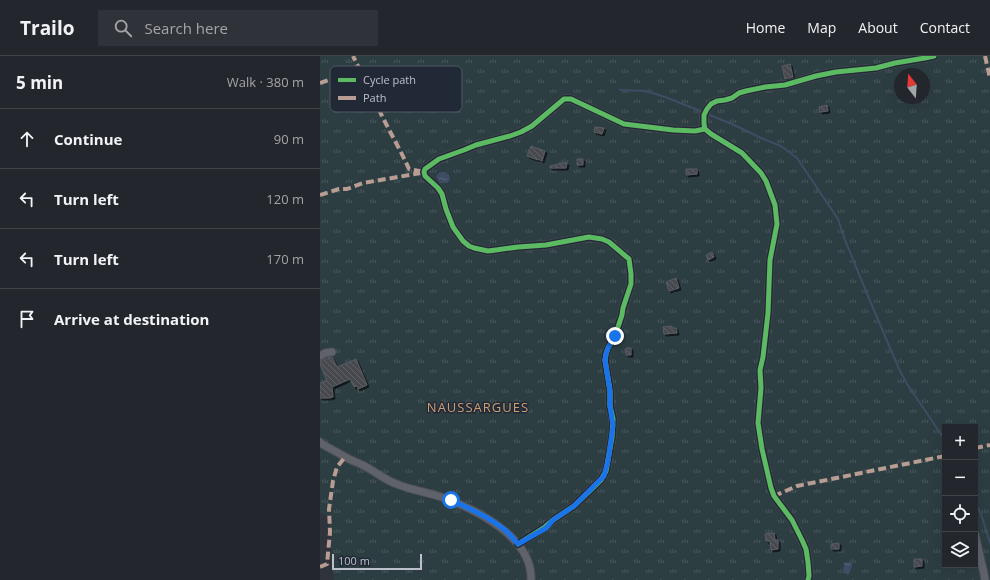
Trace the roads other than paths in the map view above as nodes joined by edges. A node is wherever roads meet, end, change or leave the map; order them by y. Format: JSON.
{"nodes":[{"id":1,"x":934,"y":56,"type":"edge"},
{"id":2,"x":705,"y":129,"type":"junction"},
{"id":3,"x":332,"y":352,"type":"dead end"},
{"id":4,"x":320,"y":356,"type":"edge"},
{"id":5,"x":320,"y":442,"type":"edge"},
{"id":6,"x":518,"y":544,"type":"junction"},
{"id":7,"x":978,"y":547,"type":"edge"},
{"id":8,"x":531,"y":580,"type":"edge"},
{"id":9,"x":808,"y":580,"type":"edge"},
{"id":10,"x":985,"y":580,"type":"edge"}],
"edges":[{"from":1,"to":2,"type":"street"},
{"from":2,"to":6,"type":"street"},
{"from":2,"to":9,"type":"street"},
{"from":3,"to":4,"type":"street"},
{"from":5,"to":6,"type":"street"},
{"from":6,"to":8,"type":"street"},
{"from":7,"to":10,"type":"street"}]}
